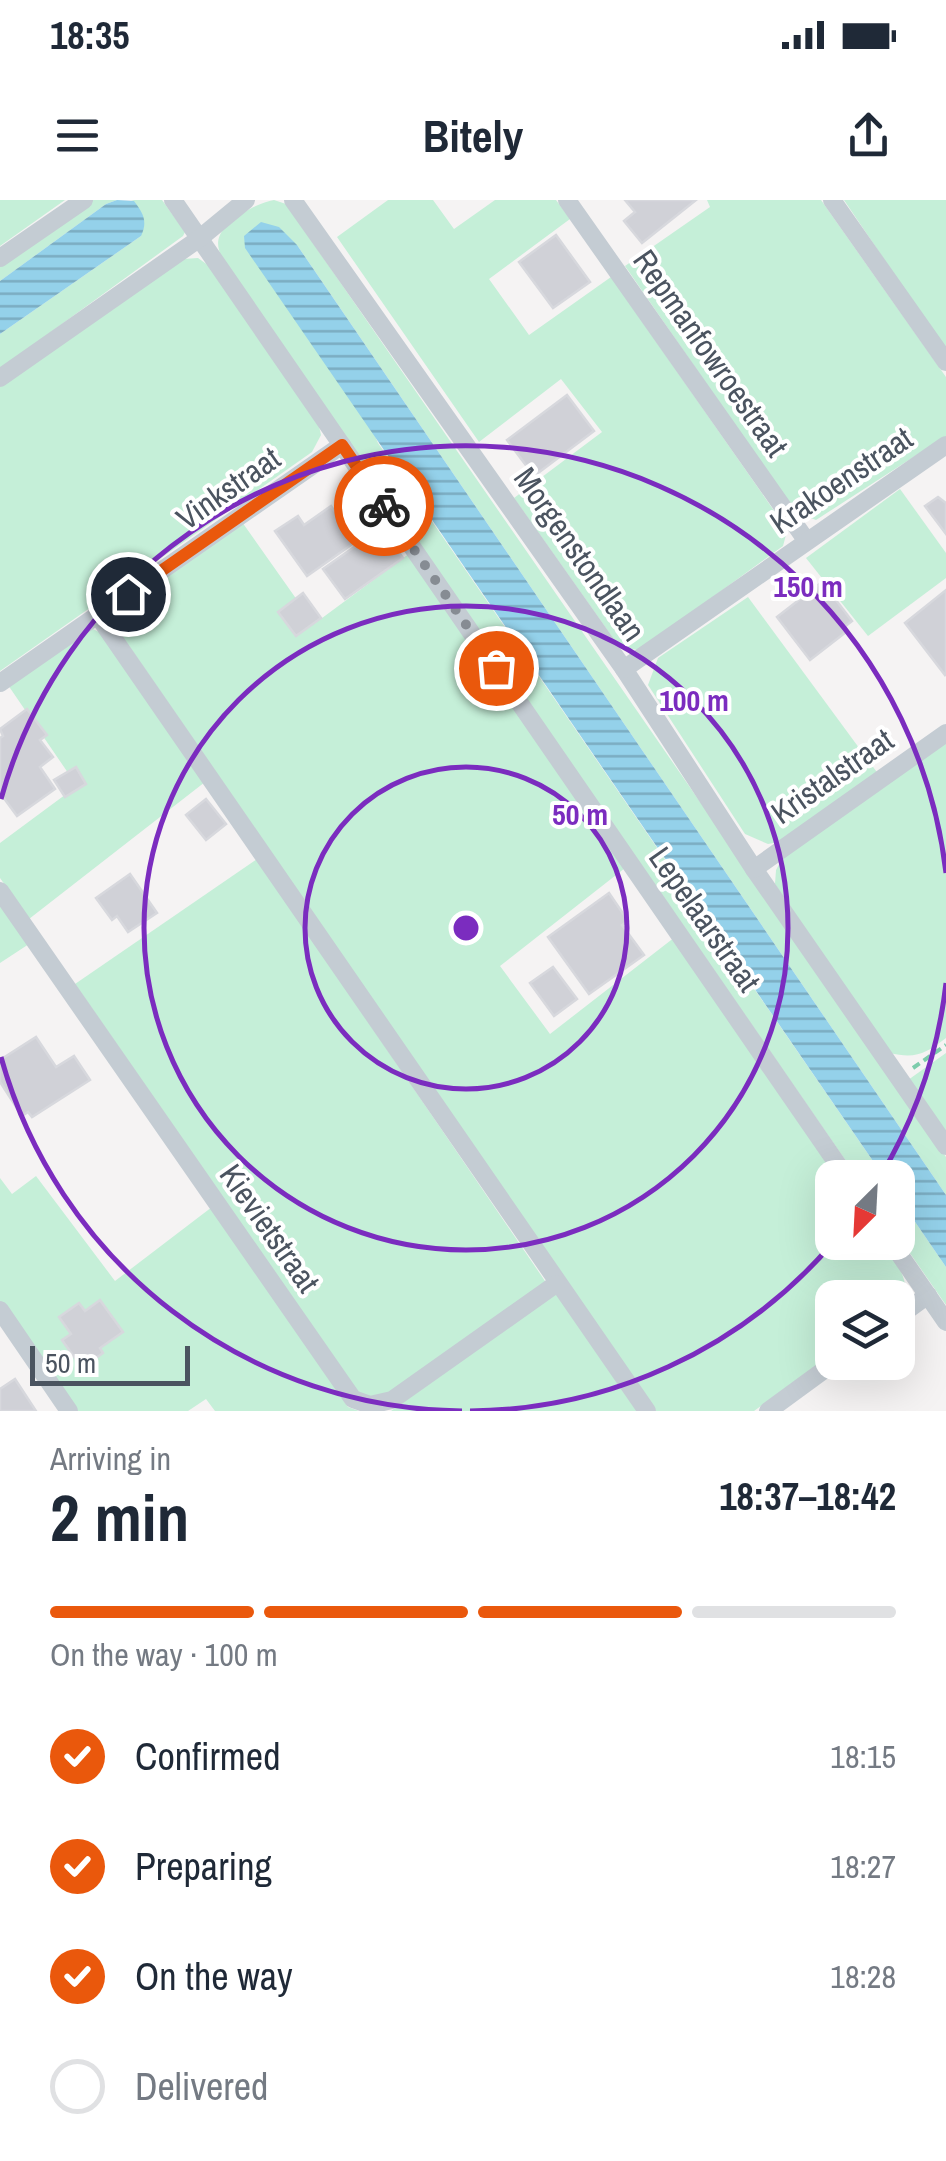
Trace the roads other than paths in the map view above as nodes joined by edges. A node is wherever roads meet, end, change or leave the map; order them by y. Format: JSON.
{"nodes":[{"id":1,"x":84,"y":200,"type":"edge"},
{"id":2,"x":173,"y":200,"type":"edge"},
{"id":3,"x":246,"y":200,"type":"edge"},
{"id":4,"x":293,"y":200,"type":"edge"},
{"id":5,"x":567,"y":200,"type":"edge"},
{"id":6,"x":832,"y":200,"type":"edge"},
{"id":7,"x":200,"y":238,"type":"junction"},
{"id":8,"x":0,"y":258,"type":"edge"},
{"id":9,"x":946,"y":362,"type":"edge"},
{"id":10,"x":0,"y":378,"type":"edge"},
{"id":11,"x":342,"y":445,"type":"junction"},
{"id":12,"x":946,"y":445,"type":"edge"},
{"id":13,"x":806,"y":540,"type":"junction"},
{"id":14,"x":98,"y":616,"type":"junction"},
{"id":15,"x":624,"y":669,"type":"junction"},
{"id":16,"x":0,"y":683,"type":"edge"},
{"id":17,"x":946,"y":733,"type":"edge"},
{"id":18,"x":754,"y":868,"type":"junction"},
{"id":19,"x":0,"y":892,"type":"edge"},
{"id":20,"x":946,"y":1146,"type":"edge"},
{"id":21,"x":835,"y":1160,"type":"edge"},
{"id":22,"x":904,"y":1260,"type":"edge"},
{"id":23,"x":556,"y":1284,"type":"junction"},
{"id":24,"x":928,"y":1295,"type":"junction"},
{"id":25,"x":915,"y":1305,"type":"edge"},
{"id":26,"x":0,"y":1310,"type":"edge"},
{"id":27,"x":946,"y":1322,"type":"edge"},
{"id":28,"x":815,"y":1377,"type":"edge"},
{"id":29,"x":70,"y":1411,"type":"edge"},
{"id":30,"x":647,"y":1411,"type":"edge"},
{"id":31,"x":768,"y":1411,"type":"edge"}],
"edges":[{"from":1,"to":8,"type":"street"},
{"from":2,"to":7,"type":"street","name":"Lepelaarstraat"},
{"from":3,"to":7,"type":"street"},
{"from":4,"to":15,"type":"street","name":"Morgenstondlaan"},
{"from":5,"to":13,"type":"street","name":"Repmanfowroestraat"},
{"from":6,"to":9,"type":"street"},
{"from":7,"to":10,"type":"street"},
{"from":7,"to":11,"type":"street","name":"Lepelaarstraat"},
{"from":11,"to":14,"type":"street","name":"Vinkstraat"},
{"from":11,"to":21,"type":"street","name":"Lepelaarstraat"},
{"from":12,"to":13,"type":"street","name":"Krakoenstraat"},
{"from":13,"to":15,"type":"street","name":"Krakoenstraat"},
{"from":14,"to":16,"type":"street","name":"Vinkstraat"},
{"from":14,"to":23,"type":"street"},
{"from":15,"to":18,"type":"street","name":"Morgenstondlaan"},
{"from":17,"to":18,"type":"street","name":"Kristalstraat"},
{"from":18,"to":20,"type":"street","name":"Morgenstondlaan"},
{"from":19,"to":23,"type":"street","name":"Kievietstraat"},
{"from":22,"to":24,"type":"street"},
{"from":23,"to":30,"type":"street"},
{"from":24,"to":25,"type":"street"},
{"from":24,"to":27,"type":"street"},
{"from":26,"to":29,"type":"street"},
{"from":28,"to":31,"type":"street"}]}
